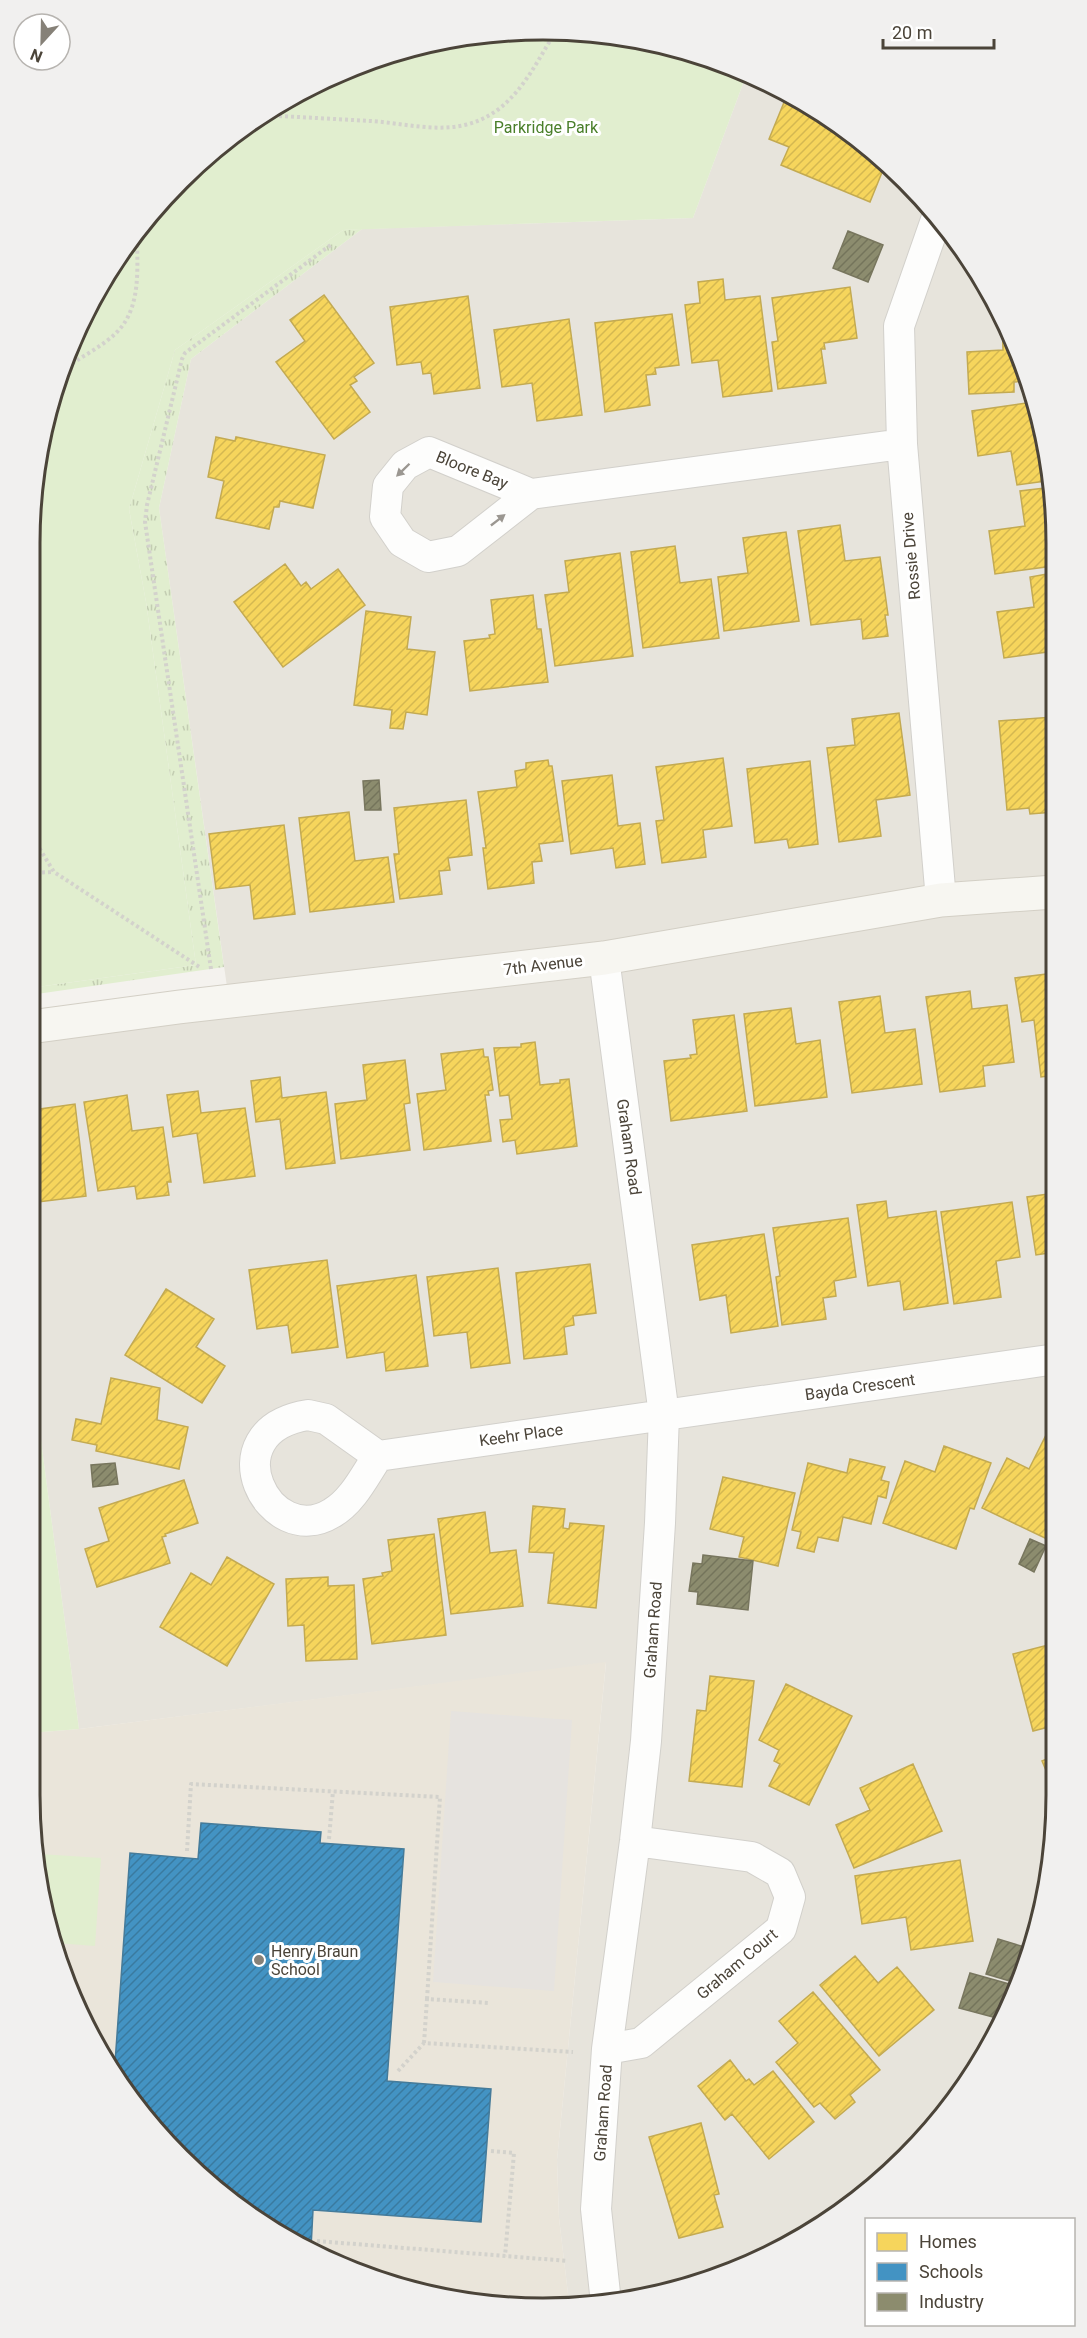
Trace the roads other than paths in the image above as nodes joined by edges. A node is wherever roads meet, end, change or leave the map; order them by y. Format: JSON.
{"nodes":[{"id":1,"x":934,"y":226,"type":"edge"},
{"id":2,"x":902,"y":444,"type":"junction"},
{"id":3,"x":531,"y":494,"type":"junction"},
{"id":4,"x":1046,"y":893,"type":"edge"},
{"id":5,"x":941,"y":900,"type":"junction"},
{"id":6,"x":604,"y":958,"type":"junction"},
{"id":7,"x":40,"y":1026,"type":"edge"},
{"id":8,"x":1046,"y":1360,"type":"edge"},
{"id":9,"x":664,"y":1415,"type":"junction"},
{"id":10,"x":378,"y":1456,"type":"dead end"},
{"id":11,"x":635,"y":1840,"type":"junction"},
{"id":12,"x":607,"y":2052,"type":"junction"},
{"id":13,"x":605,"y":2293,"type":"edge"}],
"edges":[{"from":1,"to":2,"type":"street","name":"Rossie Drive"},
{"from":2,"to":3,"type":"street"},
{"from":2,"to":5,"type":"street","name":"Rossie Drive"},
{"from":3,"to":3,"type":"street","name":"Bloore Bay","one_way":true},
{"from":4,"to":5,"type":"street","name":"7th Avenue"},
{"from":5,"to":6,"type":"street","name":"7th Avenue"},
{"from":6,"to":7,"type":"street","name":"7th Avenue"},
{"from":6,"to":9,"type":"street","name":"Graham Road"},
{"from":8,"to":9,"type":"street","name":"Bayda Crescent"},
{"from":9,"to":10,"type":"street","name":"Keehr Place"},
{"from":9,"to":11,"type":"street","name":"Graham Road"},
{"from":11,"to":12,"type":"street","name":"Graham Road"},
{"from":11,"to":12,"type":"street","name":"Graham Court"},
{"from":12,"to":13,"type":"street","name":"Graham Road"}]}
